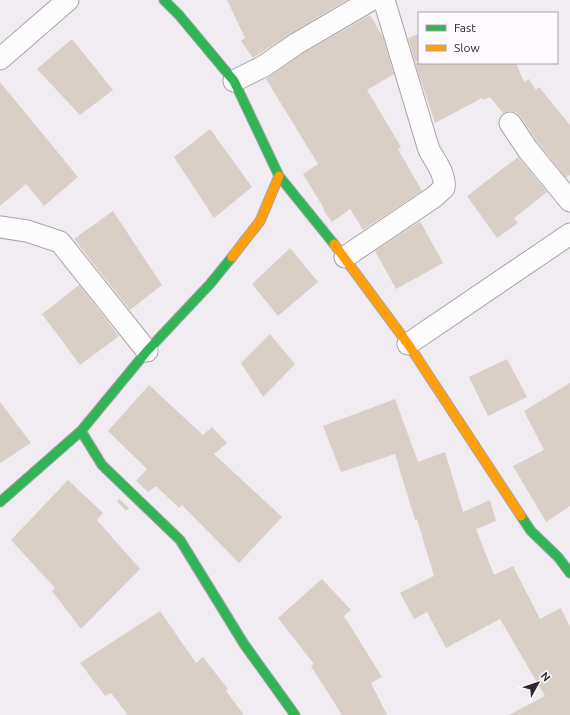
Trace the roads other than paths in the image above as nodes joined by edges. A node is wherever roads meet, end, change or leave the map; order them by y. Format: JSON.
{"nodes":[{"id":1,"x":68,"y":0,"type":"edge"},
{"id":2,"x":164,"y":0,"type":"edge"},
{"id":3,"x":371,"y":0,"type":"edge"},
{"id":4,"x":384,"y":0,"type":"edge"},
{"id":5,"x":0,"y":59,"type":"edge"},
{"id":6,"x":234,"y":81,"type":"junction"},
{"id":7,"x":510,"y":122,"type":"dead end"},
{"id":8,"x":279,"y":176,"type":"junction"},
{"id":9,"x":570,"y":200,"type":"edge"},
{"id":10,"x":0,"y":227,"type":"edge"},
{"id":11,"x":570,"y":234,"type":"edge"},
{"id":12,"x":345,"y":257,"type":"junction"},
{"id":13,"x":408,"y":344,"type":"junction"},
{"id":14,"x":146,"y":351,"type":"junction"},
{"id":15,"x":81,"y":431,"type":"junction"},
{"id":16,"x":0,"y":502,"type":"edge"},
{"id":17,"x":566,"y":561,"type":"edge"},
{"id":18,"x":295,"y":715,"type":"edge"}],
"edges":[{"from":1,"to":5,"type":"street"},
{"from":2,"to":6,"type":"street"},
{"from":3,"to":6,"type":"street"},
{"from":4,"to":12,"type":"street"},
{"from":6,"to":8,"type":"street"},
{"from":7,"to":9,"type":"street"},
{"from":8,"to":12,"type":"street"},
{"from":8,"to":14,"type":"street"},
{"from":10,"to":14,"type":"street"},
{"from":11,"to":13,"type":"street"},
{"from":12,"to":13,"type":"street"},
{"from":13,"to":17,"type":"street"},
{"from":14,"to":15,"type":"street"},
{"from":15,"to":16,"type":"street"},
{"from":15,"to":18,"type":"street"}]}
